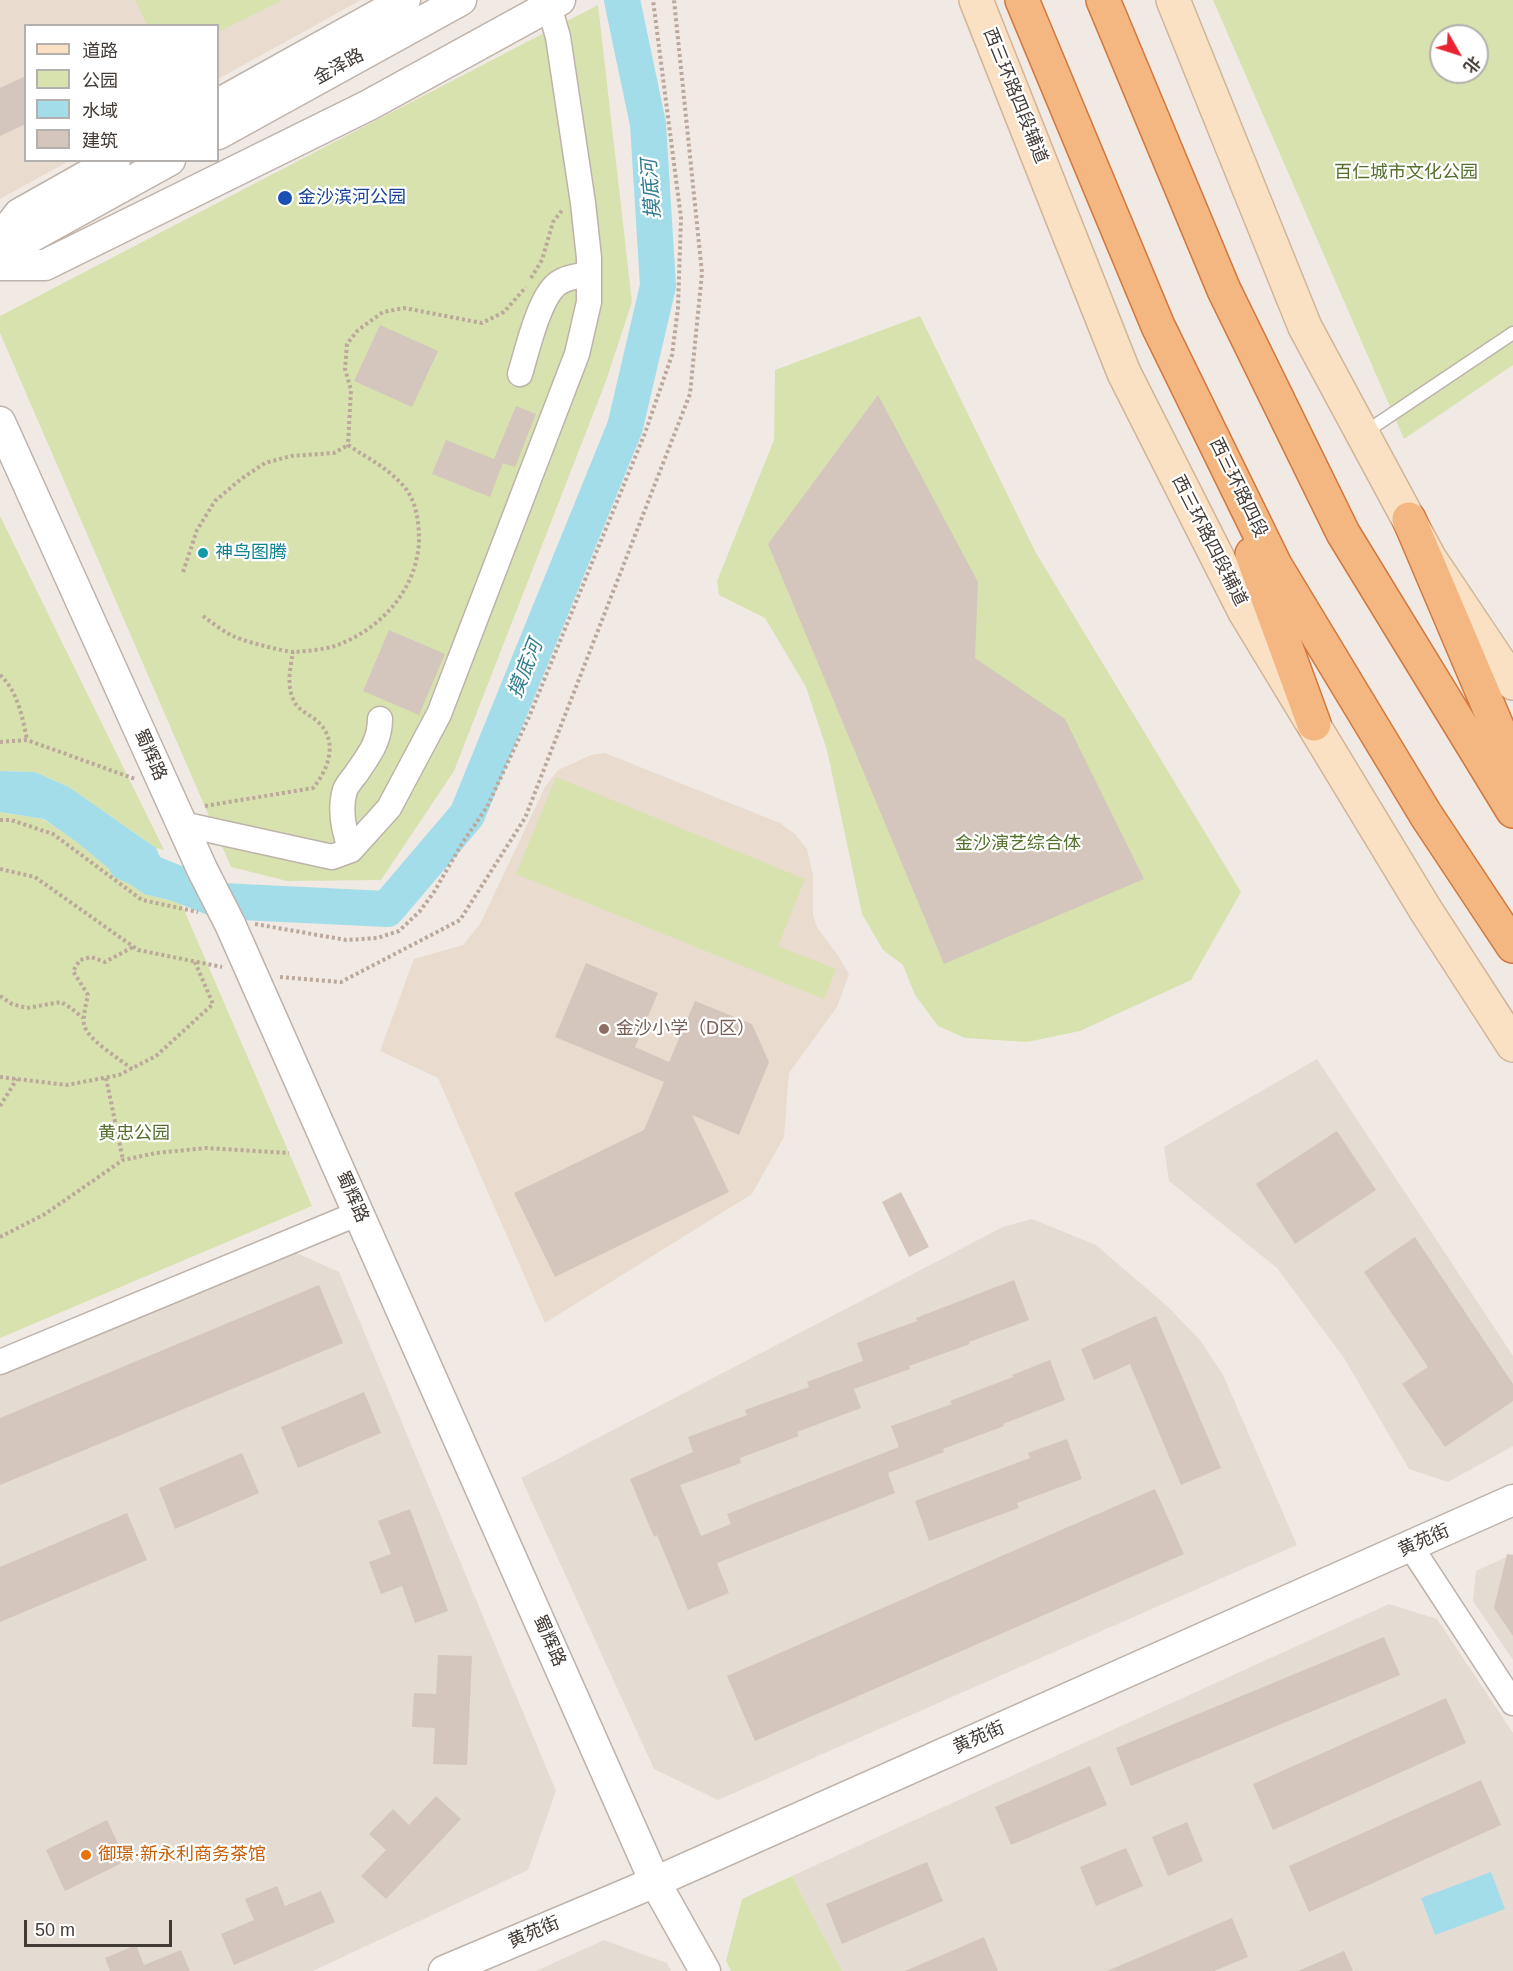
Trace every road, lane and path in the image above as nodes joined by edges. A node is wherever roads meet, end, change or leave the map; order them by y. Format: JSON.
{"nodes":[{"id":1,"x":405,"y":0,"type":"edge"},
{"id":2,"x":461,"y":0,"type":"edge"},
{"id":3,"x":675,"y":0,"type":"edge"},
{"id":4,"x":976,"y":0,"type":"edge"},
{"id":5,"x":1022,"y":0,"type":"edge"},
{"id":6,"x":1103,"y":0,"type":"edge"},
{"id":7,"x":1173,"y":0,"type":"edge"},
{"id":8,"x":554,"y":3,"type":"edge"},
{"id":9,"x":219,"y":103,"type":"edge"},
{"id":10,"x":219,"y":133,"type":"edge"},
{"id":11,"x":111,"y":162,"type":"edge"},
{"id":12,"x":166,"y":162,"type":"edge"},
{"id":13,"x":583,"y":203,"type":"junction"},
{"id":14,"x":0,"y":239,"type":"edge"},
{"id":15,"x":0,"y":254,"type":"edge"},
{"id":16,"x":0,"y":266,"type":"edge"},
{"id":17,"x":589,"y":274,"type":"junction"},
{"id":18,"x":1513,"y":333,"type":"edge"},
{"id":19,"x":520,"y":374,"type":"dead end"},
{"id":20,"x":1203,"y":417,"type":"junction"},
{"id":21,"x":0,"y":422,"type":"edge"},
{"id":22,"x":1363,"y":434,"type":"junction"},
{"id":23,"x":348,"y":444,"type":"junction"},
{"id":24,"x":1409,"y":519,"type":"junction"},
{"id":25,"x":183,"y":572,"type":"dead end"},
{"id":26,"x":203,"y":616,"type":"dead end"},
{"id":27,"x":293,"y":652,"type":"junction"},
{"id":28,"x":0,"y":675,"type":"edge"},
{"id":29,"x":1513,"y":683,"type":"edge"},
{"id":30,"x":380,"y":719,"type":"dead end"},
{"id":31,"x":1314,"y":724,"type":"junction"},
{"id":32,"x":27,"y":740,"type":"junction"},
{"id":33,"x":0,"y":742,"type":"edge"},
{"id":34,"x":1513,"y":764,"type":"edge"},
{"id":35,"x":175,"y":808,"type":"junction"},
{"id":36,"x":1513,"y":811,"type":"edge"},
{"id":37,"x":351,"y":850,"type":"junction"},
{"id":38,"x":0,"y":869,"type":"edge"},
{"id":39,"x":133,"y":946,"type":"junction"},
{"id":40,"x":1513,"y":946,"type":"edge"},
{"id":41,"x":195,"y":961,"type":"junction"},
{"id":42,"x":253,"y":975,"type":"junction"},
{"id":43,"x":0,"y":996,"type":"edge"},
{"id":44,"x":84,"y":1019,"type":"junction"},
{"id":45,"x":1513,"y":1046,"type":"edge"},
{"id":46,"x":132,"y":1069,"type":"junction"},
{"id":47,"x":0,"y":1077,"type":"edge"},
{"id":48,"x":106,"y":1078,"type":"junction"},
{"id":49,"x":17,"y":1079,"type":"junction"},
{"id":50,"x":0,"y":1107,"type":"edge"},
{"id":51,"x":289,"y":1153,"type":"dead end"},
{"id":52,"x":123,"y":1160,"type":"junction"},
{"id":53,"x":359,"y":1213,"type":"junction"},
{"id":54,"x":0,"y":1237,"type":"edge"},
{"id":55,"x":0,"y":1362,"type":"edge"},
{"id":56,"x":1513,"y":1500,"type":"edge"},
{"id":57,"x":1411,"y":1547,"type":"junction"},
{"id":58,"x":1513,"y":1703,"type":"edge"},
{"id":59,"x":655,"y":1882,"type":"junction"},
{"id":60,"x":444,"y":1971,"type":"edge"},
{"id":61,"x":705,"y":1971,"type":"edge"}],
"edges":[{"from":1,"to":9,"type":"street"},
{"from":2,"to":10,"type":"street","name":"金泽路"},
{"from":3,"to":42,"type":"path"},
{"from":4,"to":31,"type":"main road","name":"西三环路四段辅道"},
{"from":5,"to":20,"type":"highway","name":"西三环路四段"},
{"from":6,"to":36,"type":"highway"},
{"from":7,"to":22,"type":"main road"},
{"from":8,"to":13,"type":"street"},
{"from":8,"to":16,"type":"street"},
{"from":11,"to":14,"type":"street"},
{"from":12,"to":15,"type":"street"},
{"from":13,"to":17,"type":"street"},
{"from":13,"to":23,"type":"path"},
{"from":17,"to":19,"type":"street"},
{"from":17,"to":37,"type":"street"},
{"from":18,"to":22,"type":"lane"},
{"from":20,"to":31,"type":"highway"},
{"from":20,"to":40,"type":"highway","name":"西三环路四段"},
{"from":21,"to":35,"type":"street","name":"蜀辉路"},
{"from":22,"to":24,"type":"main road"},
{"from":23,"to":25,"type":"path"},
{"from":23,"to":27,"type":"path"},
{"from":24,"to":29,"type":"main road"},
{"from":24,"to":34,"type":"highway"},
{"from":26,"to":27,"type":"path"},
{"from":27,"to":35,"type":"path"},
{"from":28,"to":32,"type":"path"},
{"from":30,"to":37,"type":"street"},
{"from":31,"to":45,"type":"main road","name":"西三环路四段辅道"},
{"from":32,"to":33,"type":"path"},
{"from":32,"to":35,"type":"path"},
{"from":35,"to":37,"type":"street"},
{"from":35,"to":42,"type":"street","name":"蜀辉路","bridge":true},
{"from":38,"to":39,"type":"path"},
{"from":39,"to":41,"type":"path"},
{"from":39,"to":44,"type":"path"},
{"from":41,"to":42,"type":"path"},
{"from":41,"to":46,"type":"path"},
{"from":42,"to":53,"type":"street","name":"蜀辉路"},
{"from":43,"to":44,"type":"path"},
{"from":44,"to":46,"type":"path"},
{"from":46,"to":48,"type":"path"},
{"from":47,"to":49,"type":"path"},
{"from":48,"to":49,"type":"path"},
{"from":48,"to":52,"type":"path"},
{"from":49,"to":50,"type":"path"},
{"from":51,"to":52,"type":"path"},
{"from":52,"to":54,"type":"path"},
{"from":53,"to":55,"type":"street"},
{"from":53,"to":59,"type":"street","name":"蜀辉路"},
{"from":56,"to":57,"type":"street","name":"黄苑街"},
{"from":57,"to":58,"type":"street"},
{"from":57,"to":59,"type":"street","name":"黄苑街"},
{"from":59,"to":60,"type":"street","name":"黄苑街"},
{"from":59,"to":61,"type":"street","name":"蜀辉路"}]}
